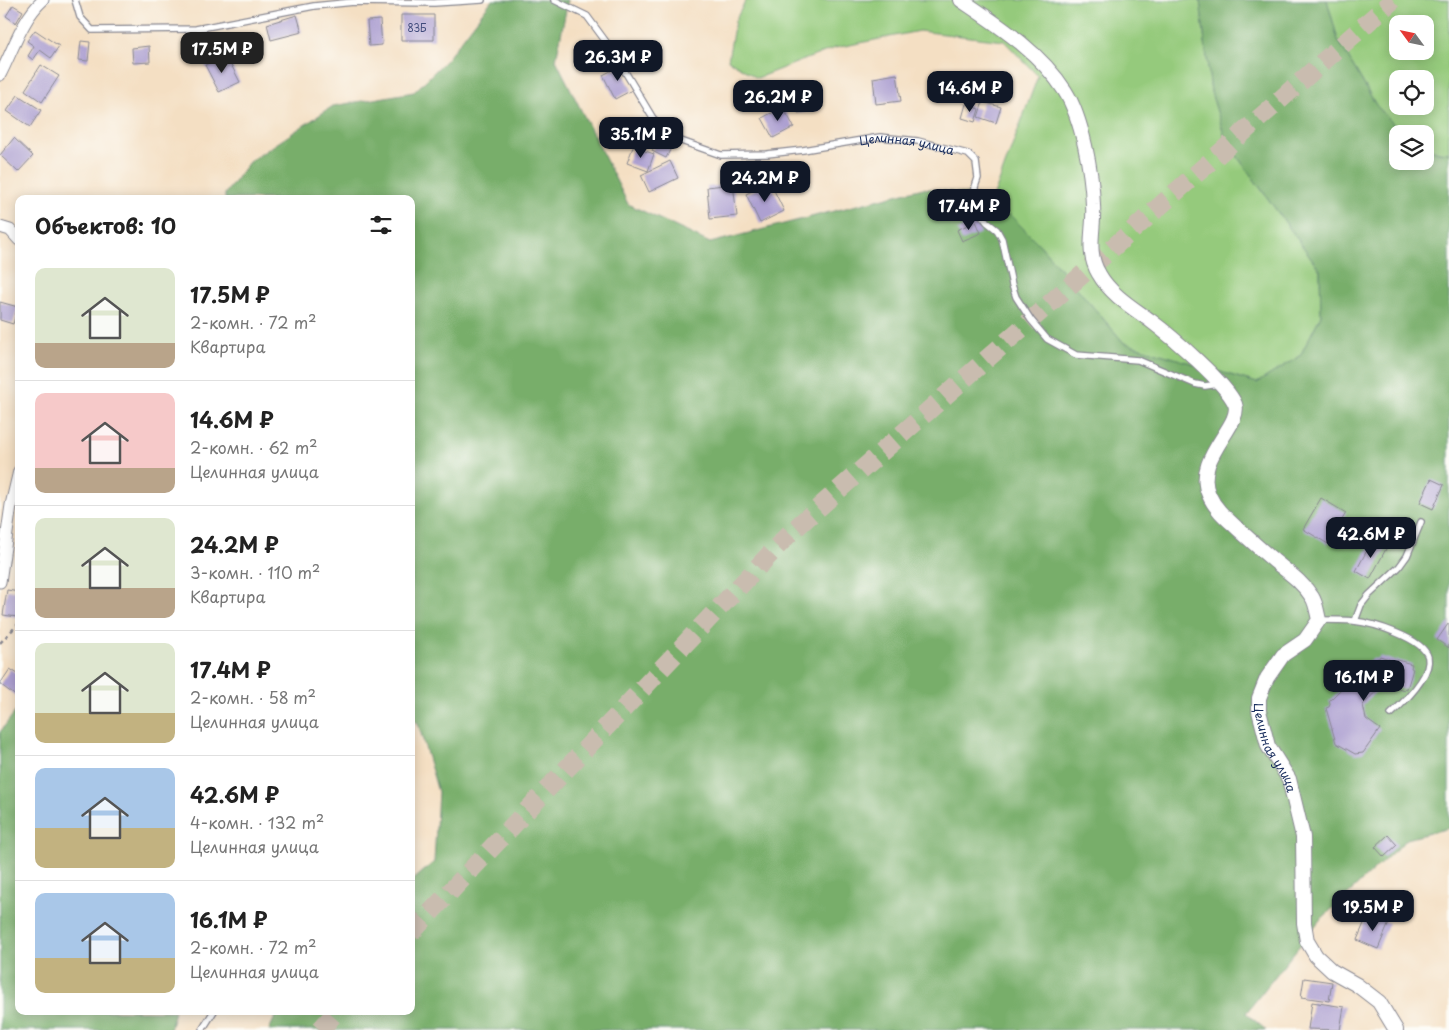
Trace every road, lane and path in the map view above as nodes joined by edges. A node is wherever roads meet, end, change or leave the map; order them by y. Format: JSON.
{"nodes":[{"id":1,"x":75,"y":0,"type":"edge"},
{"id":2,"x":482,"y":0,"type":"edge"},
{"id":3,"x":554,"y":0,"type":"edge"},
{"id":4,"x":961,"y":0,"type":"edge"},
{"id":5,"x":36,"y":2,"type":"edge"},
{"id":6,"x":0,"y":75,"type":"edge"},
{"id":7,"x":0,"y":226,"type":"edge"},
{"id":8,"x":15,"y":236,"type":"edge"},
{"id":9,"x":1220,"y":384,"type":"junction"},
{"id":10,"x":15,"y":488,"type":"edge"},
{"id":11,"x":1421,"y":522,"type":"dead end"},
{"id":12,"x":0,"y":582,"type":"edge"},
{"id":13,"x":1319,"y":620,"type":"junction"},
{"id":14,"x":1355,"y":621,"type":"junction"},
{"id":15,"x":15,"y":627,"type":"edge"},
{"id":16,"x":0,"y":643,"type":"edge"},
{"id":17,"x":1391,"y":714,"type":"dead end"},
{"id":18,"x":211,"y":1015,"type":"edge"},
{"id":19,"x":202,"y":1030,"type":"edge"},
{"id":20,"x":1396,"y":1030,"type":"edge"}],
"edges":[{"from":1,"to":2,"type":"lane"},
{"from":3,"to":9,"type":"lane","name":"Целинная улица"},
{"from":4,"to":9,"type":"street"},
{"from":5,"to":6,"type":"street"},
{"from":7,"to":8,"type":"street"},
{"from":9,"to":13,"type":"street"},
{"from":10,"to":12,"type":"street"},
{"from":11,"to":14,"type":"lane"},
{"from":13,"to":14,"type":"lane"},
{"from":13,"to":20,"type":"street","name":"Целинная улица"},
{"from":14,"to":17,"type":"lane"},
{"from":15,"to":16,"type":"path"},
{"from":18,"to":19,"type":"lane"}]}
